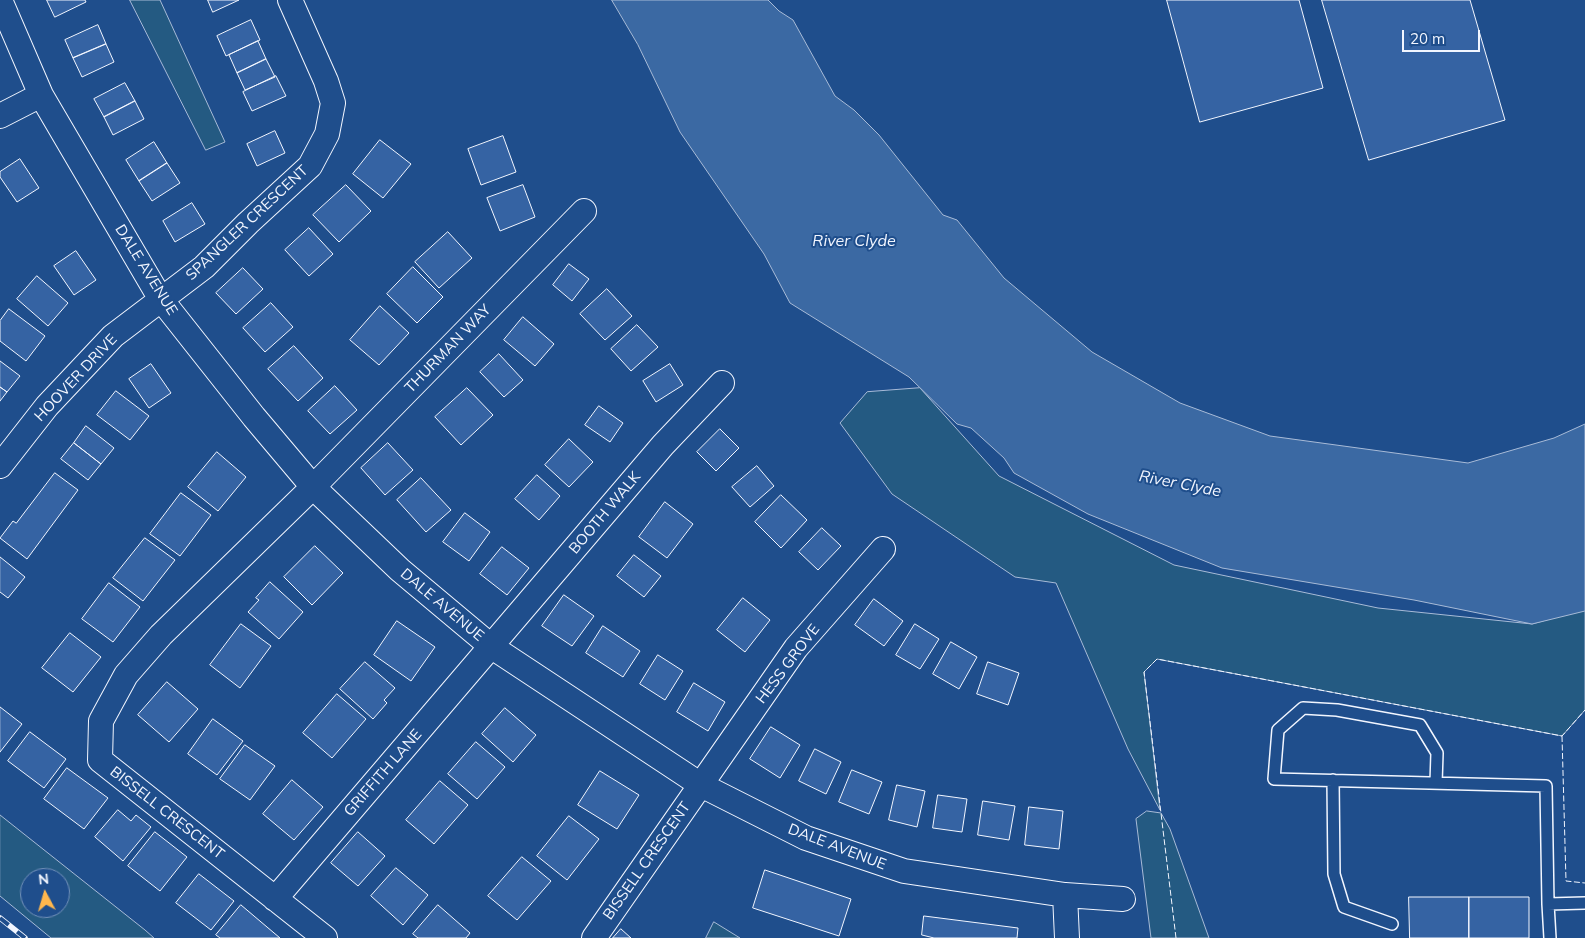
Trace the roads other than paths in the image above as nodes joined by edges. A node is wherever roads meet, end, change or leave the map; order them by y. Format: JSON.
{"nodes":[{"id":1,"x":0,"y":0,"type":"edge"},
{"id":2,"x":290,"y":0,"type":"edge"},
{"id":3,"x":41,"y":96,"type":"junction"},
{"id":4,"x":0,"y":116,"type":"edge"},
{"id":5,"x":584,"y":211,"type":"dead end"},
{"id":6,"x":160,"y":298,"type":"junction"},
{"id":7,"x":722,"y":384,"type":"dead end"},
{"id":8,"x":0,"y":466,"type":"edge"},
{"id":9,"x":312,"y":487,"type":"junction"},
{"id":10,"x":883,"y":549,"type":"dead end"},
{"id":11,"x":492,"y":647,"type":"junction"},
{"id":12,"x":1333,"y":780,"type":"junction"},
{"id":13,"x":1436,"y":783,"type":"junction"},
{"id":14,"x":701,"y":785,"type":"junction"},
{"id":15,"x":1065,"y":895,"type":"junction"},
{"id":16,"x":275,"y":899,"type":"junction"},
{"id":17,"x":1122,"y":899,"type":"dead end"},
{"id":18,"x":1585,"y":903,"type":"edge"},
{"id":19,"x":1548,"y":904,"type":"junction"},
{"id":20,"x":1392,"y":924,"type":"dead end"},
{"id":21,"x":325,"y":938,"type":"edge"},
{"id":22,"x":594,"y":938,"type":"edge"},
{"id":23,"x":1067,"y":938,"type":"edge"},
{"id":24,"x":1550,"y":938,"type":"edge"}],
"edges":[{"from":1,"to":3,"type":"street","name":"DALE AVENUE"},
{"from":2,"to":6,"type":"street","name":"SPANGLER CRESCENT"},
{"from":3,"to":4,"type":"street"},
{"from":3,"to":6,"type":"street","name":"DALE AVENUE"},
{"from":5,"to":9,"type":"street","name":"THURMAN WAY"},
{"from":6,"to":8,"type":"street","name":"HOOVER DRIVE"},
{"from":6,"to":9,"type":"street","name":"DALE AVENUE"},
{"from":7,"to":11,"type":"street","name":"BOOTH WALK"},
{"from":9,"to":11,"type":"street","name":"DALE AVENUE"},
{"from":9,"to":16,"type":"street","name":"BISSELL CRESCENT"},
{"from":10,"to":14,"type":"street","name":"HESS GROVE"},
{"from":11,"to":14,"type":"street","name":"DALE AVENUE"},
{"from":11,"to":16,"type":"street","name":"GRIFFITH LANE"},
{"from":12,"to":13,"type":"lane"},
{"from":12,"to":13,"type":"lane"},
{"from":12,"to":20,"type":"lane"},
{"from":13,"to":19,"type":"lane"},
{"from":14,"to":15,"type":"street","name":"DALE AVENUE"},
{"from":14,"to":22,"type":"street","name":"BISSELL CRESCENT"},
{"from":15,"to":17,"type":"street","name":"DALE AVENUE"},
{"from":15,"to":23,"type":"street"},
{"from":16,"to":21,"type":"street","name":"BISSELL CRESCENT"},
{"from":18,"to":19,"type":"lane"},
{"from":19,"to":24,"type":"lane"}]}
